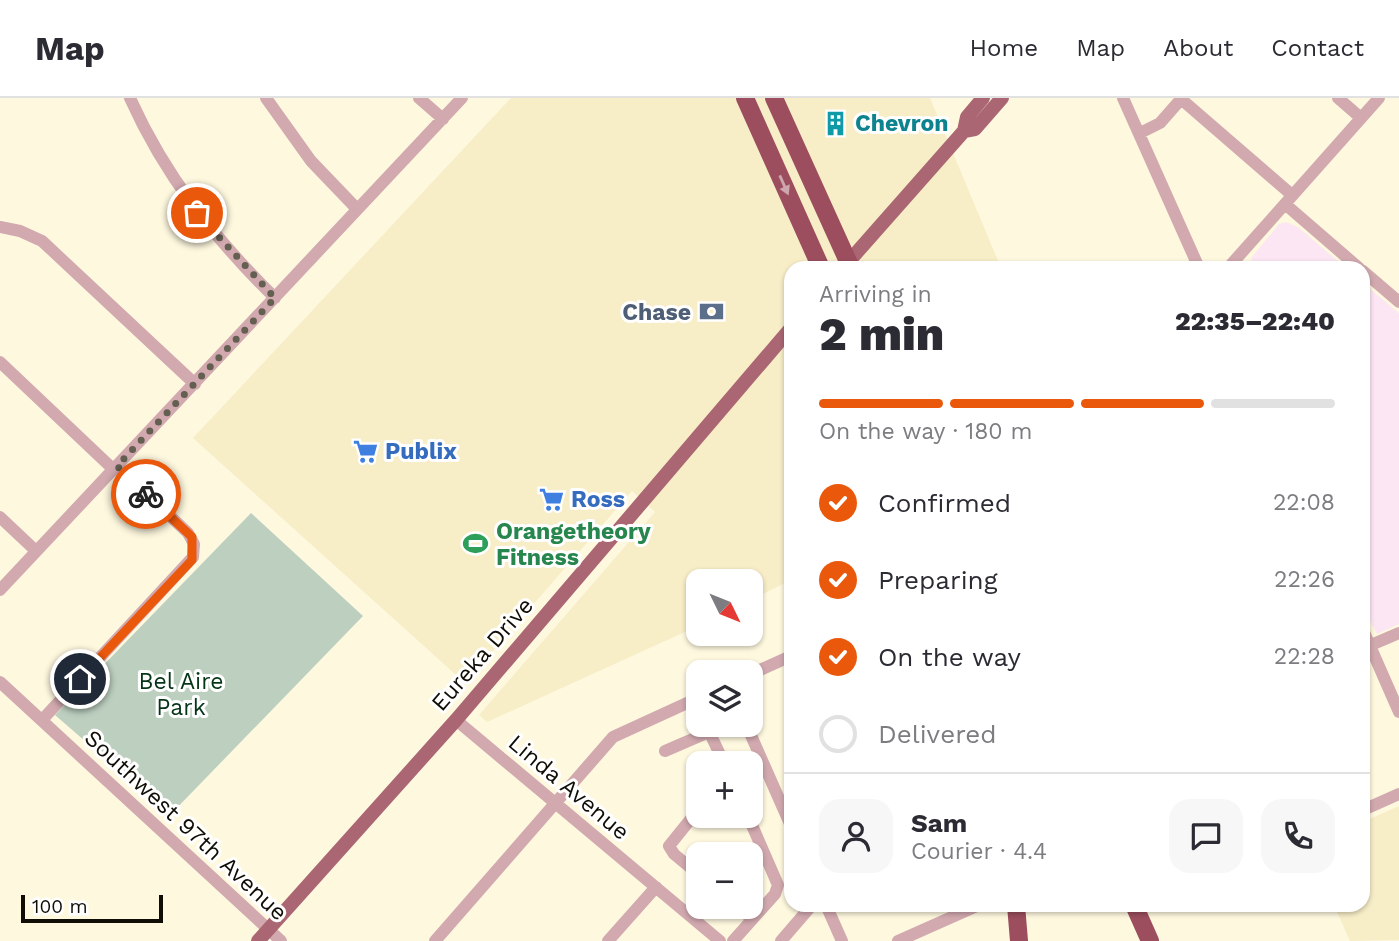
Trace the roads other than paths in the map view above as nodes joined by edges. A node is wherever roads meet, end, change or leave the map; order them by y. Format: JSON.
{"nodes":[{"id":1,"x":130,"y":98,"type":"edge"},
{"id":2,"x":266,"y":98,"type":"edge"},
{"id":3,"x":419,"y":98,"type":"edge"},
{"id":4,"x":462,"y":98,"type":"edge"},
{"id":5,"x":745,"y":98,"type":"edge"},
{"id":6,"x":984,"y":98,"type":"edge"},
{"id":7,"x":1002,"y":98,"type":"edge"},
{"id":8,"x":1123,"y":98,"type":"edge"},
{"id":9,"x":1338,"y":98,"type":"edge"},
{"id":10,"x":1378,"y":98,"type":"edge"},
{"id":11,"x":1182,"y":99,"type":"edge"},
{"id":12,"x":777,"y":105,"type":"edge"},
{"id":13,"x":1361,"y":118,"type":"junction"},
{"id":14,"x":443,"y":119,"type":"junction"},
{"id":15,"x":756,"y":122,"type":"junction"},
{"id":16,"x":964,"y":131,"type":"junction"},
{"id":17,"x":1140,"y":133,"type":"junction"},
{"id":18,"x":1289,"y":200,"type":"junction"},
{"id":19,"x":357,"y":209,"type":"junction"},
{"id":20,"x":0,"y":227,"type":"edge"},
{"id":21,"x":818,"y":261,"type":"edge"},
{"id":22,"x":846,"y":261,"type":"edge"},
{"id":23,"x":852,"y":261,"type":"edge"},
{"id":24,"x":1196,"y":261,"type":"edge"},
{"id":25,"x":1234,"y":261,"type":"edge"},
{"id":26,"x":1352,"y":261,"type":"edge"},
{"id":27,"x":1370,"y":277,"type":"edge"},
{"id":28,"x":275,"y":298,"type":"junction"},
{"id":29,"x":1398,"y":300,"type":"edge"},
{"id":30,"x":784,"y":336,"type":"edge"},
{"id":31,"x":0,"y":362,"type":"edge"},
{"id":32,"x":195,"y":384,"type":"junction"},
{"id":33,"x":115,"y":468,"type":"junction"},
{"id":34,"x":0,"y":517,"type":"edge"},
{"id":35,"x":36,"y":551,"type":"junction"},
{"id":36,"x":0,"y":590,"type":"edge"},
{"id":37,"x":1399,"y":633,"type":"edge"},
{"id":38,"x":1371,"y":645,"type":"joint"},
{"id":39,"x":784,"y":659,"type":"edge"},
{"id":40,"x":763,"y":669,"type":"edge"},
{"id":41,"x":0,"y":682,"type":"edge"},
{"id":42,"x":686,"y":707,"type":"edge"},
{"id":43,"x":1399,"y":712,"type":"edge"},
{"id":44,"x":41,"y":720,"type":"junction"},
{"id":45,"x":456,"y":720,"type":"junction"},
{"id":46,"x":691,"y":737,"type":"edge"},
{"id":47,"x":752,"y":737,"type":"edge"},
{"id":48,"x":665,"y":751,"type":"dead end"},
{"id":49,"x":1399,"y":794,"type":"edge"},
{"id":50,"x":555,"y":804,"type":"junction"},
{"id":51,"x":1370,"y":807,"type":"edge"},
{"id":52,"x":784,"y":810,"type":"edge"},
{"id":53,"x":686,"y":825,"type":"edge"},
{"id":54,"x":763,"y":850,"type":"edge"},
{"id":55,"x":686,"y":864,"type":"edge"},
{"id":56,"x":656,"y":887,"type":"junction"},
{"id":57,"x":763,"y":907,"type":"edge"},
{"id":58,"x":806,"y":912,"type":"edge"},
{"id":59,"x":829,"y":912,"type":"edge"},
{"id":60,"x":947,"y":912,"type":"edge"},
{"id":61,"x":1017,"y":912,"type":"edge"},
{"id":62,"x":1137,"y":912,"type":"edge"},
{"id":63,"x":752,"y":919,"type":"edge"},
{"id":64,"x":263,"y":935,"type":"edge"},
{"id":65,"x":281,"y":941,"type":"edge"},
{"id":66,"x":435,"y":941,"type":"edge"},
{"id":67,"x":608,"y":941,"type":"edge"},
{"id":68,"x":720,"y":941,"type":"edge"},
{"id":69,"x":733,"y":941,"type":"edge"},
{"id":70,"x":781,"y":941,"type":"edge"},
{"id":71,"x":842,"y":941,"type":"edge"},
{"id":72,"x":898,"y":941,"type":"edge"},
{"id":73,"x":1020,"y":941,"type":"edge"},
{"id":74,"x":1150,"y":941,"type":"edge"}],
"edges":[{"from":1,"to":28,"type":"street"},
{"from":2,"to":19,"type":"street"},
{"from":3,"to":14,"type":"street"},
{"from":4,"to":14,"type":"street"},
{"from":5,"to":15,"type":"highway"},
{"from":6,"to":16,"type":"main road"},
{"from":7,"to":16,"type":"main road"},
{"from":8,"to":17,"type":"street"},
{"from":9,"to":13,"type":"street"},
{"from":10,"to":13,"type":"street"},
{"from":11,"to":17,"type":"street"},
{"from":11,"to":18,"type":"street"},
{"from":12,"to":15,"type":"highway"},
{"from":12,"to":22,"type":"highway"},
{"from":13,"to":18,"type":"street"},
{"from":14,"to":19,"type":"street"},
{"from":15,"to":21,"type":"highway","one_way":true},
{"from":16,"to":23,"type":"main road"},
{"from":17,"to":24,"type":"street"},
{"from":18,"to":25,"type":"street"},
{"from":18,"to":26,"type":"street"},
{"from":19,"to":28,"type":"street"},
{"from":20,"to":32,"type":"street"},
{"from":27,"to":29,"type":"street"},
{"from":28,"to":32,"type":"street"},
{"from":30,"to":45,"type":"main road","name":"Eureka Drive"},
{"from":31,"to":33,"type":"street"},
{"from":32,"to":33,"type":"street"},
{"from":33,"to":35,"type":"street"},
{"from":33,"to":44,"type":"street"},
{"from":34,"to":35,"type":"street"},
{"from":35,"to":36,"type":"street"},
{"from":37,"to":38,"type":"street"},
{"from":38,"to":43,"type":"street"},
{"from":39,"to":40,"type":"street"},
{"from":41,"to":44,"type":"street","name":"Southwest 97th Avenue"},
{"from":42,"to":50,"type":"street"},
{"from":44,"to":64,"type":"street","name":"Southwest 97th Avenue"},
{"from":45,"to":50,"type":"street","name":"Linda Avenue"},
{"from":45,"to":64,"type":"main road","name":"Eureka Drive"},
{"from":46,"to":48,"type":"street"},
{"from":47,"to":52,"type":"street"},
{"from":49,"to":51,"type":"street"},
{"from":50,"to":56,"type":"street","name":"Linda Avenue"},
{"from":50,"to":66,"type":"street"},
{"from":53,"to":55,"type":"street"},
{"from":54,"to":57,"type":"street"},
{"from":56,"to":67,"type":"street"},
{"from":56,"to":68,"type":"street","name":"Linda Avenue"},
{"from":58,"to":70,"type":"street"},
{"from":59,"to":71,"type":"street"},
{"from":60,"to":72,"type":"street"},
{"from":61,"to":73,"type":"highway"},
{"from":62,"to":74,"type":"highway"},
{"from":63,"to":69,"type":"street"},
{"from":64,"to":65,"type":"street","name":"Southwest 97th Avenue"}]}
